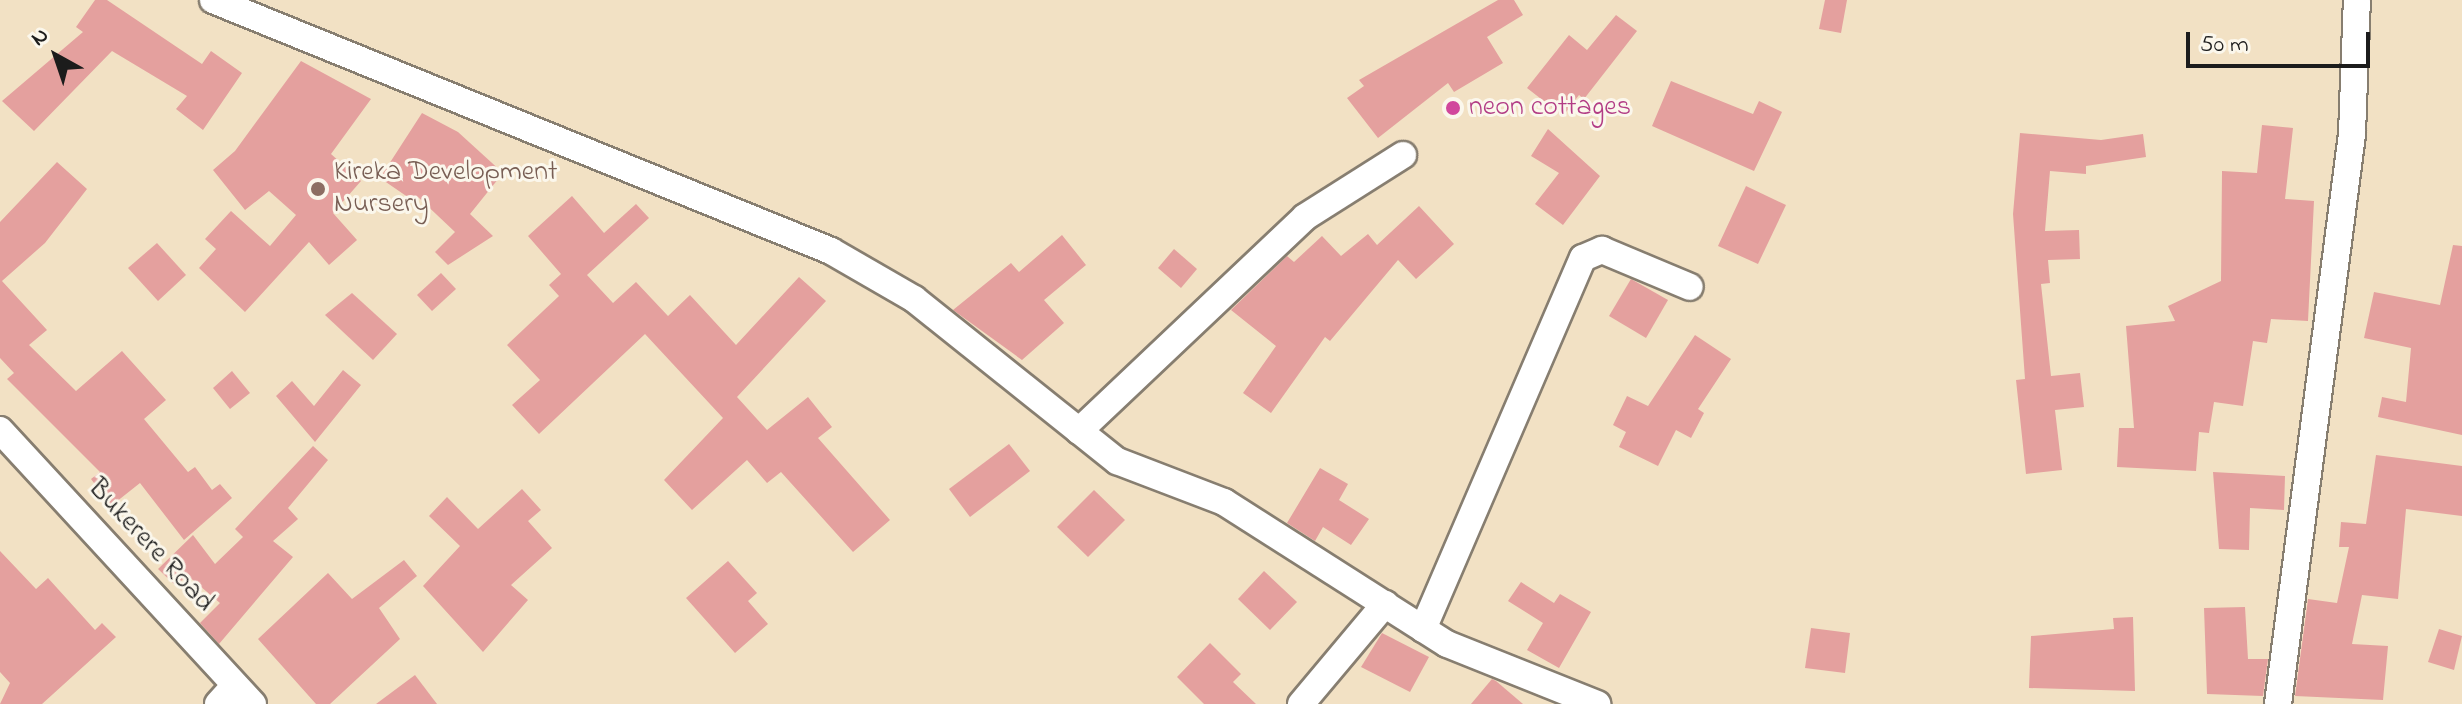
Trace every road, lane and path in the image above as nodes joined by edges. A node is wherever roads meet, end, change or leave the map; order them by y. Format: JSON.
{"nodes":[{"id":1,"x":213,"y":0,"type":"edge"},
{"id":2,"x":2357,"y":0,"type":"edge"},
{"id":3,"x":247,"y":6,"type":"edge"},
{"id":4,"x":1403,"y":155,"type":"dead end"},
{"id":5,"x":1690,"y":287,"type":"dead end"},
{"id":6,"x":0,"y":430,"type":"edge"},
{"id":7,"x":1079,"y":431,"type":"junction"},
{"id":8,"x":1385,"y":604,"type":"junction"},
{"id":9,"x":1423,"y":629,"type":"junction"},
{"id":10,"x":236,"y":698,"type":"edge"},
{"id":11,"x":1301,"y":704,"type":"edge"},
{"id":12,"x":1597,"y":704,"type":"edge"},
{"id":13,"x":2278,"y":704,"type":"edge"}],
"edges":[{"from":1,"to":3,"type":"street"},
{"from":2,"to":13,"type":"street"},
{"from":3,"to":7,"type":"street"},
{"from":4,"to":7,"type":"street"},
{"from":5,"to":9,"type":"street"},
{"from":6,"to":10,"type":"street","name":"Bukerere Road"},
{"from":7,"to":8,"type":"street"},
{"from":8,"to":9,"type":"street"},
{"from":8,"to":11,"type":"street"},
{"from":9,"to":12,"type":"street"}]}
